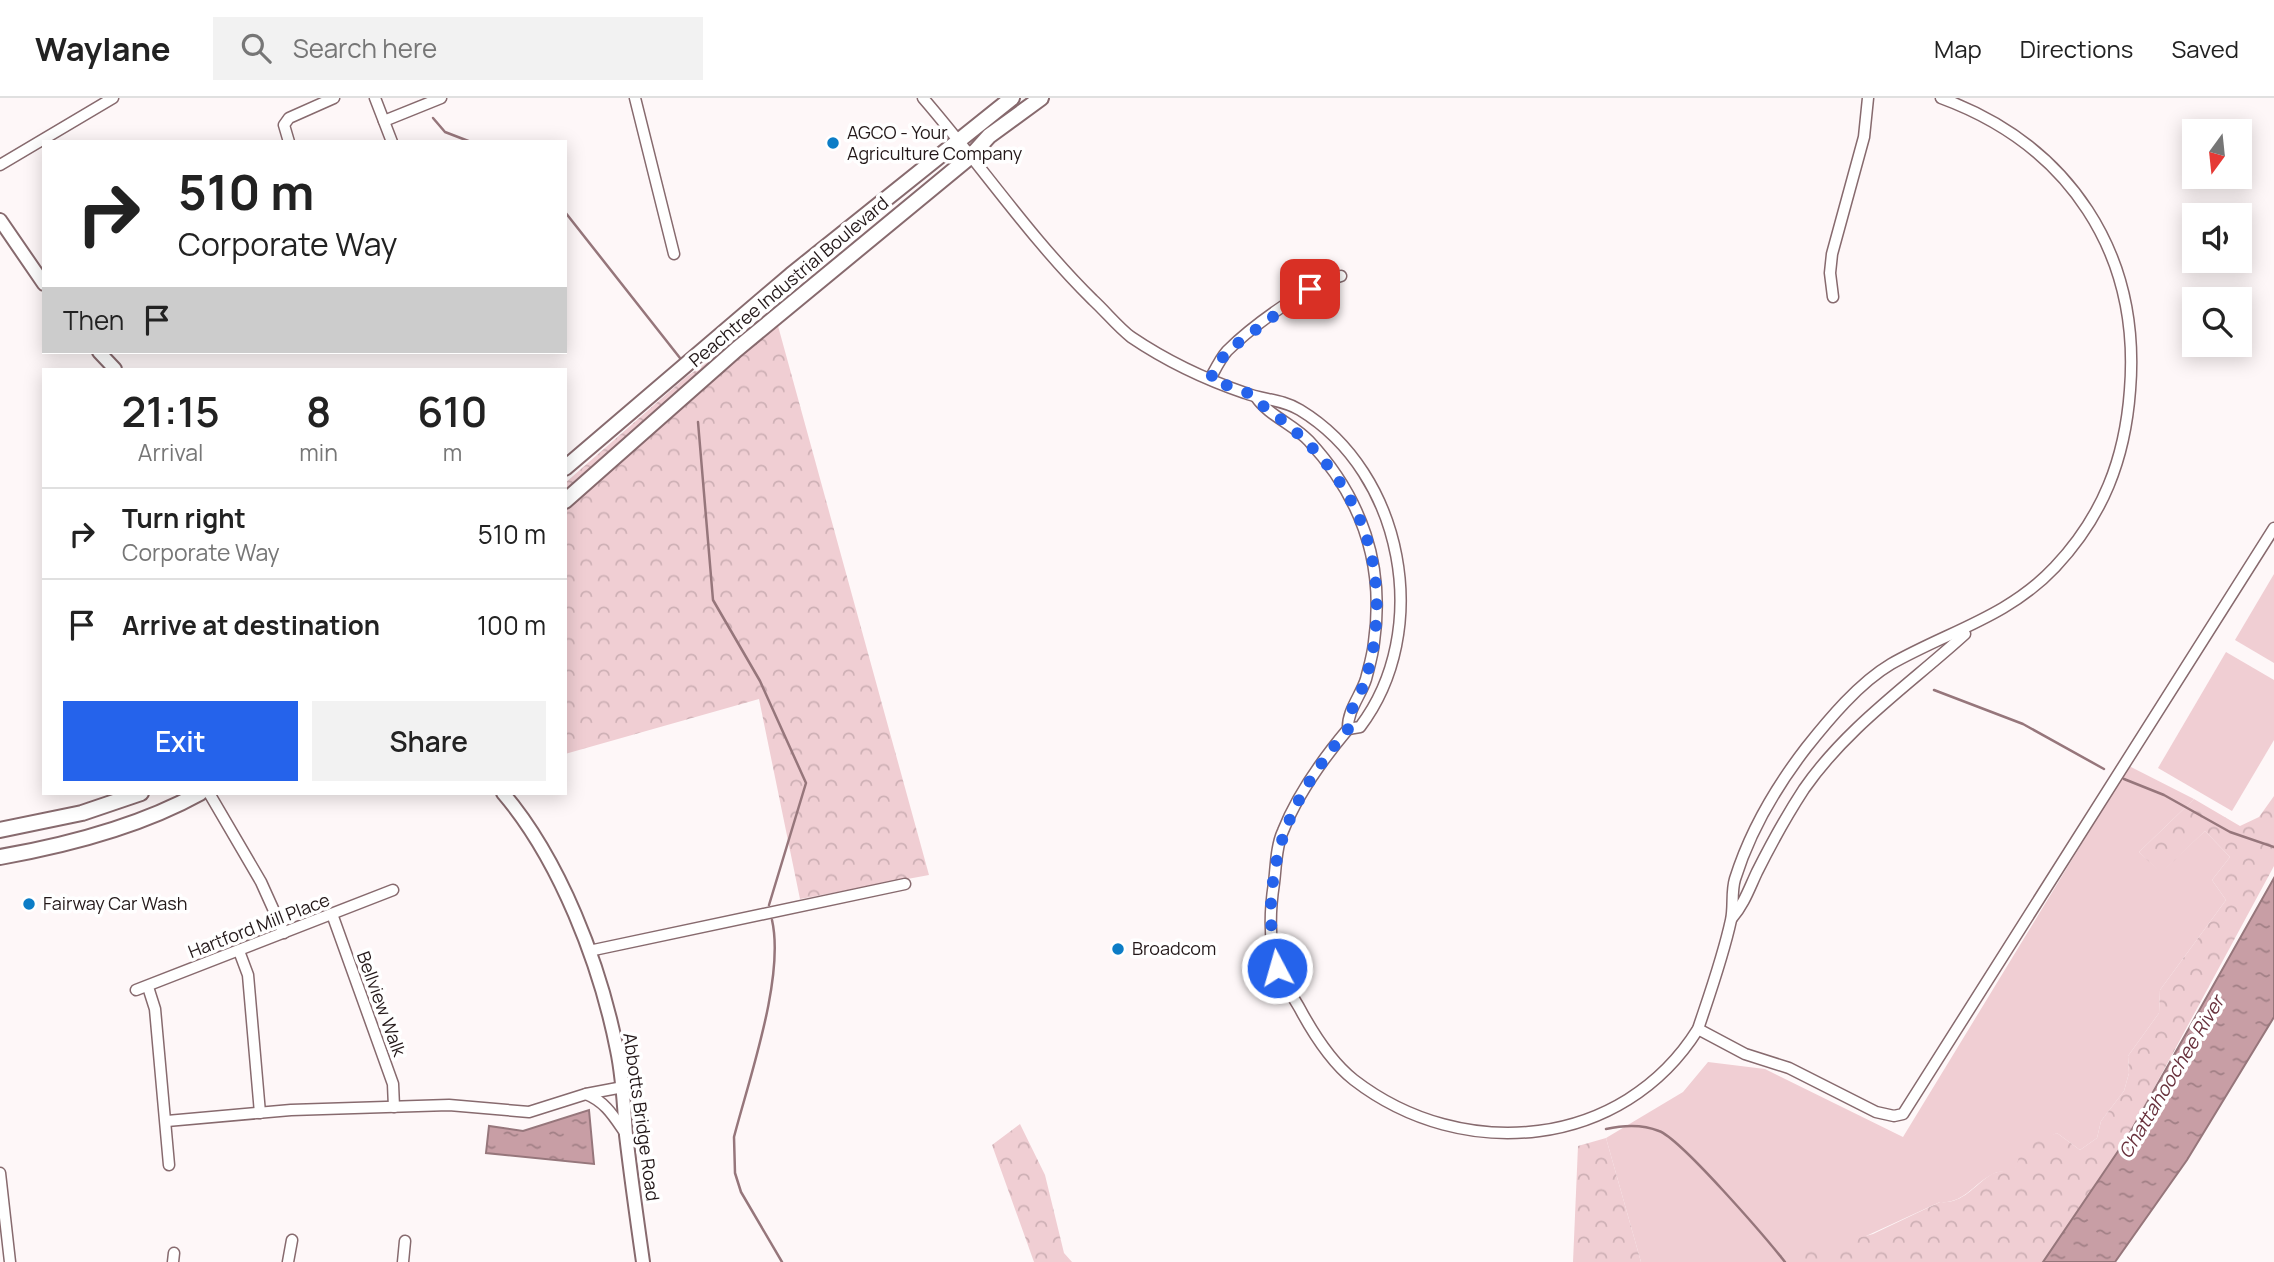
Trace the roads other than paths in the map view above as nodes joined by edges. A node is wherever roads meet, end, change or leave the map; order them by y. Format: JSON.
{"nodes":[{"id":1,"x":113,"y":98,"type":"edge"},
{"id":2,"x":334,"y":98,"type":"edge"},
{"id":3,"x":375,"y":98,"type":"edge"},
{"id":4,"x":441,"y":98,"type":"edge"},
{"id":5,"x":635,"y":98,"type":"edge"},
{"id":6,"x":923,"y":98,"type":"edge"},
{"id":7,"x":1012,"y":98,"type":"edge"},
{"id":8,"x":1041,"y":98,"type":"edge"},
{"id":9,"x":1868,"y":98,"type":"edge"},
{"id":10,"x":1941,"y":98,"type":"edge"},
{"id":11,"x":384,"y":121,"type":"junction"},
{"id":12,"x":42,"y":140,"type":"edge"},
{"id":13,"x":42,"y":140,"type":"edge"},
{"id":14,"x":288,"y":140,"type":"edge"},
{"id":15,"x":391,"y":140,"type":"edge"},
{"id":16,"x":959,"y":141,"type":"junction"},
{"id":17,"x":971,"y":156,"type":"junction"},
{"id":18,"x":0,"y":165,"type":"edge"},
{"id":19,"x":0,"y":220,"type":"edge"},
{"id":20,"x":674,"y":254,"type":"dead end"},
{"id":21,"x":1341,"y":276,"type":"dead end"},
{"id":22,"x":42,"y":281,"type":"edge"},
{"id":23,"x":1833,"y":297,"type":"dead end"},
{"id":24,"x":101,"y":354,"type":"edge"},
{"id":25,"x":114,"y":368,"type":"edge"},
{"id":26,"x":1210,"y":379,"type":"junction"},
{"id":27,"x":1256,"y":397,"type":"junction"},
{"id":28,"x":567,"y":466,"type":"edge"},
{"id":29,"x":567,"y":499,"type":"edge"},
{"id":30,"x":2274,"y":528,"type":"edge"},
{"id":31,"x":1973,"y":627,"type":"junction"},
{"id":32,"x":1348,"y":729,"type":"junction"},
{"id":33,"x":135,"y":795,"type":"edge"},
{"id":34,"x":196,"y":795,"type":"edge"},
{"id":35,"x":210,"y":795,"type":"edge"},
{"id":36,"x":504,"y":795,"type":"edge"},
{"id":37,"x":0,"y":830,"type":"edge"},
{"id":38,"x":0,"y":857,"type":"edge"},
{"id":39,"x":905,"y":884,"type":"dead end"},
{"id":40,"x":393,"y":890,"type":"dead end"},
{"id":41,"x":332,"y":914,"type":"junction"},
{"id":42,"x":1731,"y":918,"type":"junction"},
{"id":43,"x":284,"y":933,"type":"junction"},
{"id":44,"x":239,"y":951,"type":"junction"},
{"id":45,"x":589,"y":951,"type":"junction"},
{"id":46,"x":148,"y":987,"type":"junction"},
{"id":47,"x":136,"y":989,"type":"dead end"},
{"id":48,"x":1698,"y":1029,"type":"junction"},
{"id":49,"x":623,"y":1087,"type":"junction"},
{"id":50,"x":586,"y":1094,"type":"junction"},
{"id":51,"x":394,"y":1107,"type":"junction"},
{"id":52,"x":260,"y":1113,"type":"junction"},
{"id":53,"x":167,"y":1121,"type":"junction"},
{"id":54,"x":626,"y":1134,"type":"junction"},
{"id":55,"x":169,"y":1165,"type":"dead end"},
{"id":56,"x":0,"y":1173,"type":"edge"},
{"id":57,"x":292,"y":1240,"type":"dead end"},
{"id":58,"x":405,"y":1241,"type":"dead end"},
{"id":59,"x":10,"y":1262,"type":"edge"},
{"id":60,"x":288,"y":1262,"type":"edge"},
{"id":61,"x":403,"y":1262,"type":"edge"},
{"id":62,"x":643,"y":1262,"type":"edge"}],
"edges":[{"from":1,"to":12,"type":"street"},
{"from":2,"to":14,"type":"street"},
{"from":3,"to":11,"type":"street"},
{"from":4,"to":11,"type":"street"},
{"from":5,"to":20,"type":"street"},
{"from":6,"to":16,"type":"street"},
{"from":7,"to":16,"type":"highway","name":"Peachtree Industrial Boulevard"},
{"from":8,"to":17,"type":"highway","name":"Peachtree Industrial Boulevard"},
{"from":9,"to":23,"type":"street"},
{"from":10,"to":31,"type":"street"},
{"from":11,"to":15,"type":"street"},
{"from":13,"to":18,"type":"street"},
{"from":16,"to":17,"type":"street"},
{"from":16,"to":28,"type":"highway","name":"Peachtree Industrial Boulevard"},
{"from":17,"to":26,"type":"street"},
{"from":17,"to":29,"type":"highway","name":"Peachtree Industrial Boulevard"},
{"from":19,"to":22,"type":"main road"},
{"from":21,"to":26,"type":"street"},
{"from":24,"to":25,"type":"main road"},
{"from":26,"to":27,"type":"street"},
{"from":27,"to":32,"type":"street"},
{"from":27,"to":32,"type":"street"},
{"from":30,"to":48,"type":"street"},
{"from":31,"to":42,"type":"street"},
{"from":31,"to":42,"type":"street"},
{"from":32,"to":48,"type":"street"},
{"from":33,"to":37,"type":"highway"},
{"from":34,"to":38,"type":"highway"},
{"from":35,"to":43,"type":"street"},
{"from":36,"to":45,"type":"main road","name":"Abbotts Bridge Road"},
{"from":39,"to":45,"type":"street"},
{"from":40,"to":41,"type":"street","name":"Hartford Mill Place"},
{"from":41,"to":43,"type":"street","name":"Hartford Mill Place"},
{"from":41,"to":51,"type":"street","name":"Bellview Walk"},
{"from":42,"to":48,"type":"street"},
{"from":43,"to":44,"type":"street","name":"Hartford Mill Place"},
{"from":44,"to":46,"type":"street","name":"Hartford Mill Place"},
{"from":44,"to":52,"type":"street"},
{"from":45,"to":49,"type":"main road","name":"Abbotts Bridge Road"},
{"from":46,"to":47,"type":"street","name":"Hartford Mill Place"},
{"from":46,"to":53,"type":"street"},
{"from":49,"to":50,"type":"street"},
{"from":49,"to":54,"type":"main road","name":"Abbotts Bridge Road"},
{"from":50,"to":51,"type":"street"},
{"from":50,"to":54,"type":"street"},
{"from":51,"to":52,"type":"street"},
{"from":52,"to":53,"type":"street"},
{"from":53,"to":55,"type":"street"},
{"from":54,"to":62,"type":"main road","name":"Abbotts Bridge Road"},
{"from":56,"to":59,"type":"street"},
{"from":57,"to":60,"type":"street"},
{"from":58,"to":61,"type":"street"}]}
